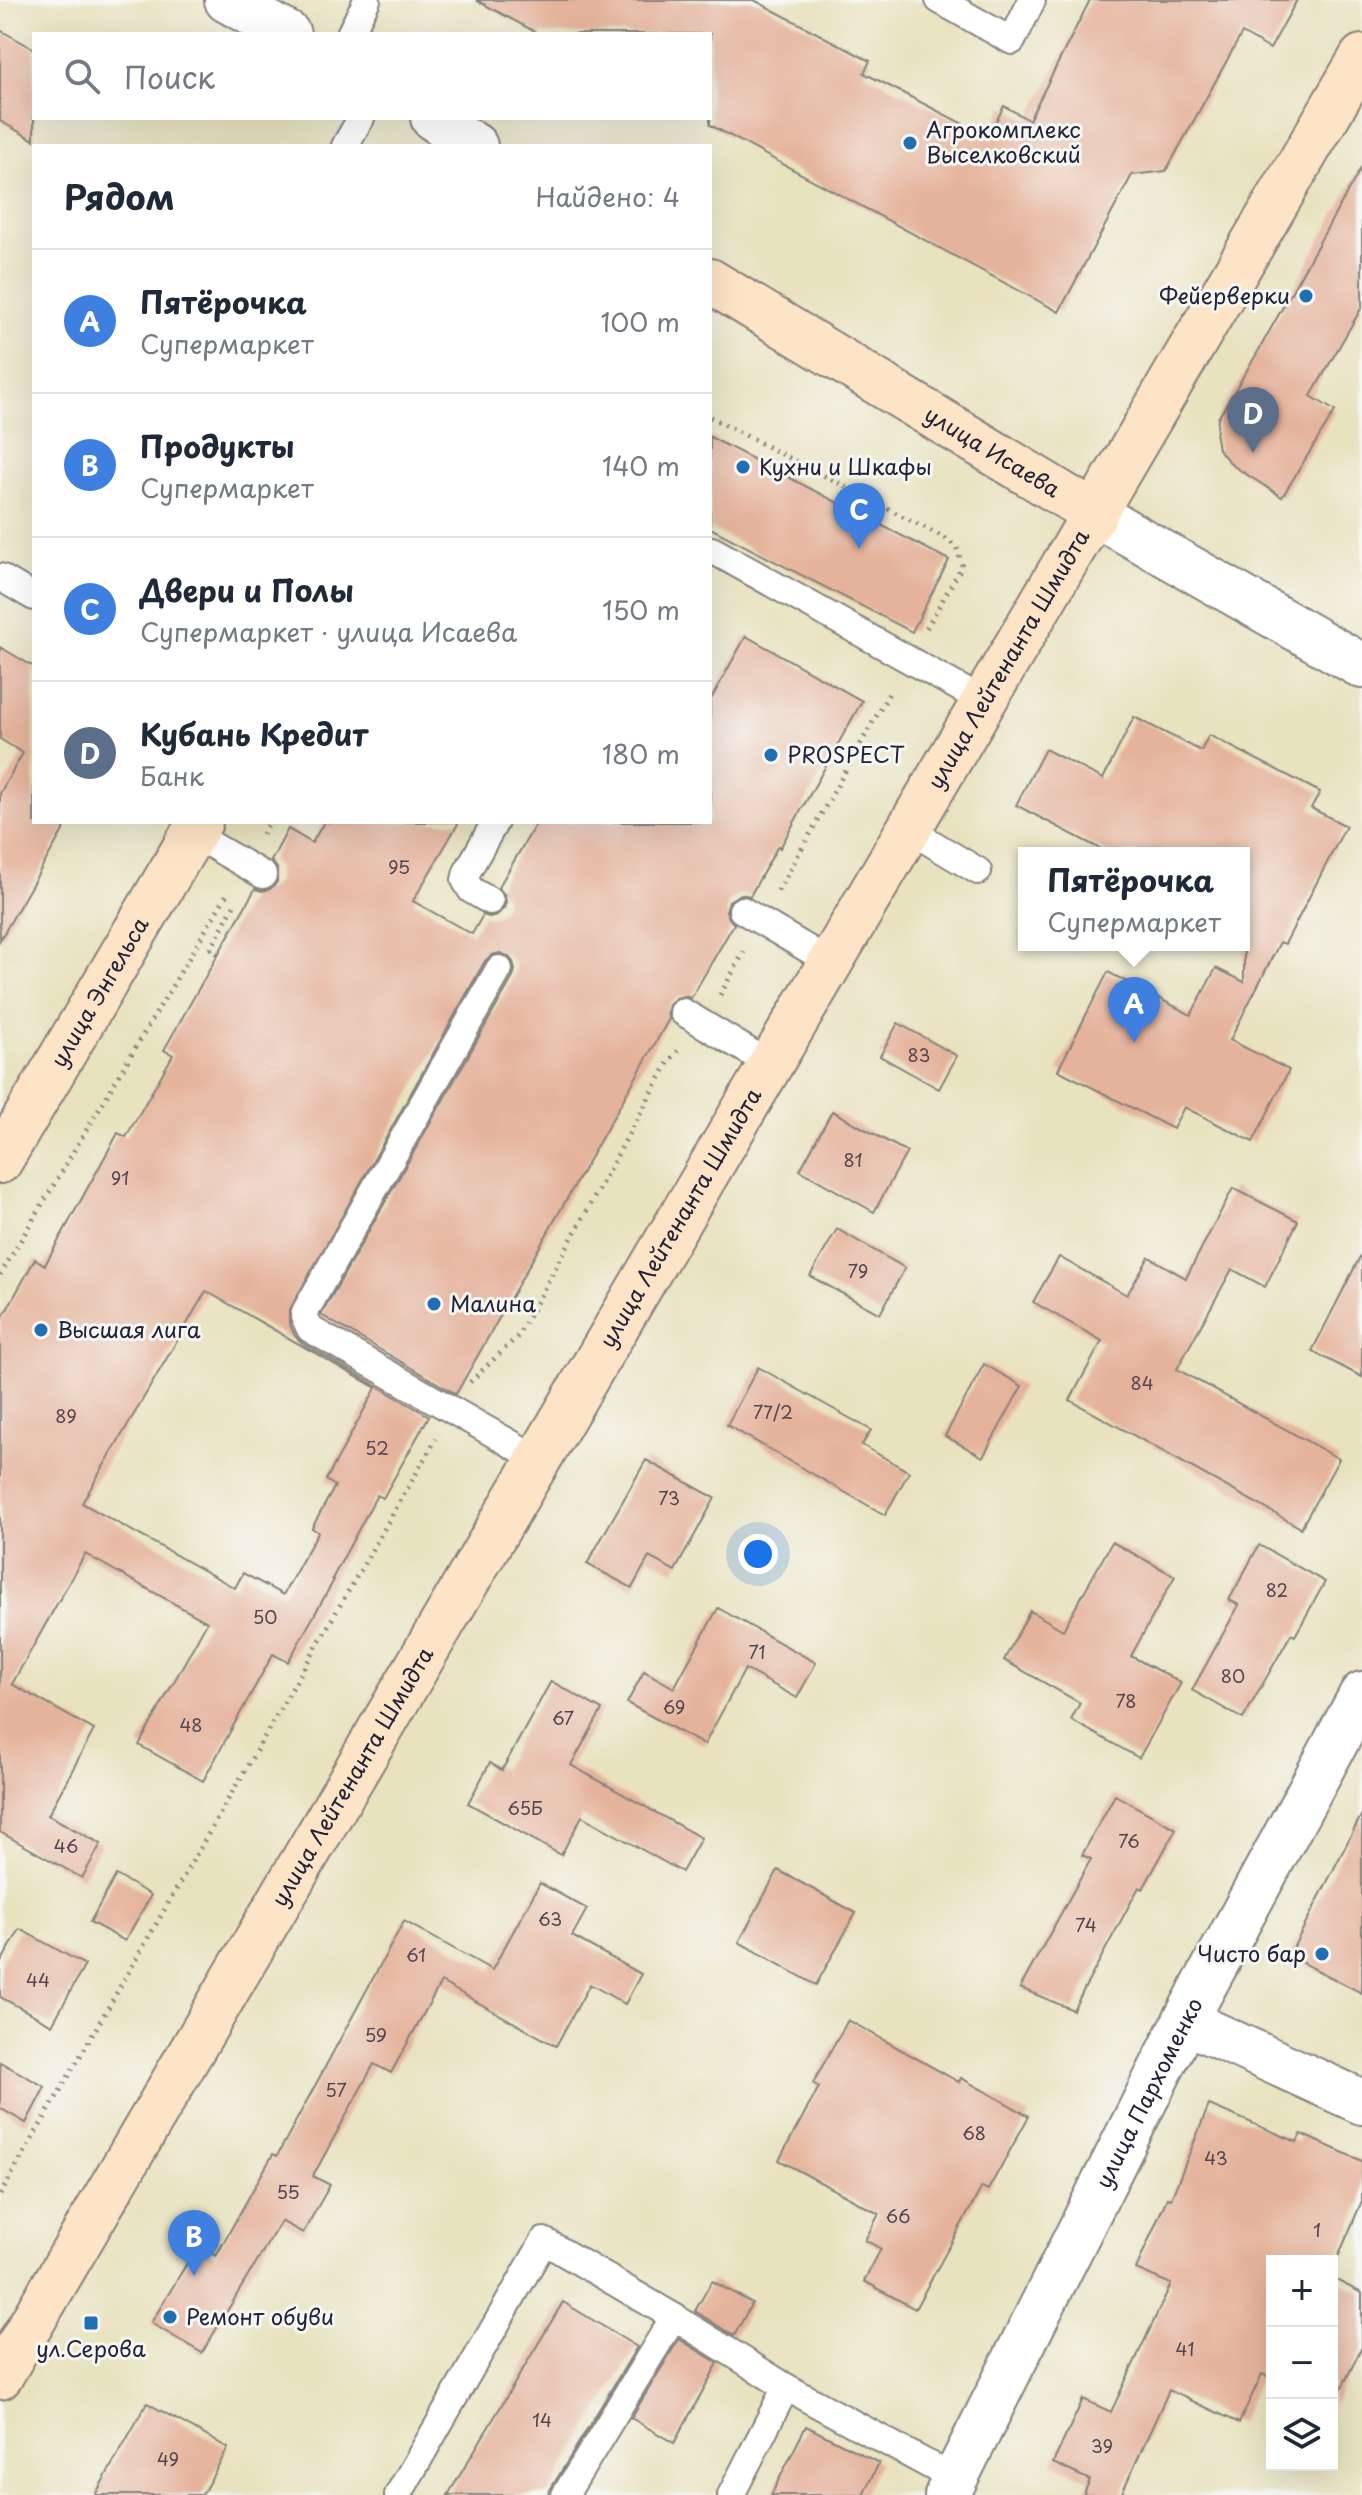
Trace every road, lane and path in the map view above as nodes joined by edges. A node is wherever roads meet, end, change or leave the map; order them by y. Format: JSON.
{"nodes":[{"id":1,"x":227,"y":0,"type":"edge"},
{"id":2,"x":367,"y":0,"type":"edge"},
{"id":3,"x":939,"y":0,"type":"edge"},
{"id":4,"x":1032,"y":0,"type":"edge"},
{"id":5,"x":284,"y":32,"type":"edge"},
{"id":6,"x":351,"y":32,"type":"edge"},
{"id":7,"x":1362,"y":57,"type":"edge"},
{"id":8,"x":360,"y":120,"type":"edge"},
{"id":9,"x":436,"y":120,"type":"edge"},
{"id":10,"x":346,"y":144,"type":"edge"},
{"id":11,"x":472,"y":144,"type":"edge"},
{"id":12,"x":712,"y":282,"type":"edge"},
{"id":13,"x":712,"y":418,"type":"edge"},
{"id":14,"x":1095,"y":514,"type":"junction"},
{"id":15,"x":712,"y":550,"type":"dead end"},
{"id":16,"x":0,"y":577,"type":"edge"},
{"id":17,"x":32,"y":596,"type":"edge"},
{"id":18,"x":909,"y":659,"type":"junction"},
{"id":19,"x":1362,"y":666,"type":"edge"},
{"id":20,"x":983,"y":701,"type":"junction"},
{"id":21,"x":268,"y":824,"type":"edge"},
{"id":22,"x":494,"y":824,"type":"edge"},
{"id":23,"x":196,"y":828,"type":"edge"},
{"id":24,"x":908,"y":829,"type":"junction"},
{"id":25,"x":253,"y":870,"type":"junction"},
{"id":26,"x":978,"y":871,"type":"dead end"},
{"id":27,"x":237,"y":900,"type":"dead end"},
{"id":28,"x":490,"y":901,"type":"dead end"},
{"id":29,"x":751,"y":916,"type":"junction"},
{"id":30,"x":218,"y":954,"type":"dead end"},
{"id":31,"x":830,"y":962,"type":"junction"},
{"id":32,"x":499,"y":969,"type":"dead end"},
{"id":33,"x":693,"y":1018,"type":"junction"},
{"id":34,"x":770,"y":1064,"type":"junction"},
{"id":35,"x":0,"y":1161,"type":"edge"},
{"id":36,"x":0,"y":1275,"type":"edge"},
{"id":37,"x":453,"y":1411,"type":"junction"},
{"id":38,"x":538,"y":1459,"type":"junction"},
{"id":39,"x":1362,"y":1694,"type":"edge"},
{"id":40,"x":1185,"y":2021,"type":"junction"},
{"id":41,"x":1362,"y":2102,"type":"edge"},
{"id":42,"x":0,"y":2195,"type":"edge"},
{"id":43,"x":674,"y":2317,"type":"junction"},
{"id":44,"x":0,"y":2377,"type":"edge"},
{"id":45,"x":786,"y":2387,"type":"junction"},
{"id":46,"x":951,"y":2487,"type":"edge"},
{"id":47,"x":398,"y":2495,"type":"edge"},
{"id":48,"x":565,"y":2495,"type":"edge"},
{"id":49,"x":731,"y":2495,"type":"edge"}],
"edges":[{"from":1,"to":5,"type":"street"},
{"from":2,"to":6,"type":"lane"},
{"from":3,"to":4,"type":"lane"},
{"from":7,"to":14,"type":"street","name":"улица Лейтенанта Шмидта"},
{"from":8,"to":10,"type":"lane"},
{"from":9,"to":11,"type":"street"},
{"from":12,"to":14,"type":"street","name":"улица Исаева"},
{"from":13,"to":18,"type":"path"},
{"from":14,"to":19,"type":"street","name":"улица Исаева"},
{"from":14,"to":20,"type":"street","name":"улица Лейтенанта Шмидта"},
{"from":15,"to":18,"type":"lane"},
{"from":16,"to":17,"type":"lane"},
{"from":18,"to":20,"type":"lane"},
{"from":18,"to":29,"type":"path"},
{"from":20,"to":24,"type":"street","name":"улица Лейтенанта Шмидта"},
{"from":21,"to":25,"type":"path"},
{"from":22,"to":28,"type":"lane"},
{"from":23,"to":25,"type":"lane"},
{"from":23,"to":35,"type":"street","name":"улица Энгельса"},
{"from":24,"to":26,"type":"lane"},
{"from":24,"to":31,"type":"street","name":"улица Лейтенанта Шмидта"},
{"from":25,"to":36,"type":"path"},
{"from":27,"to":30,"type":"path"},
{"from":29,"to":31,"type":"lane"},
{"from":29,"to":33,"type":"path"},
{"from":31,"to":34,"type":"street","name":"улица Лейтенанта Шмидта"},
{"from":32,"to":37,"type":"lane"},
{"from":33,"to":34,"type":"lane"},
{"from":33,"to":37,"type":"path"},
{"from":34,"to":38,"type":"street","name":"улица Лейтенанта Шмидта"},
{"from":37,"to":38,"type":"lane"},
{"from":37,"to":42,"type":"path"},
{"from":38,"to":44,"type":"street","name":"улица Лейтенанта Шмидта"},
{"from":39,"to":40,"type":"street","name":"улица Пархоменко"},
{"from":40,"to":41,"type":"street"},
{"from":40,"to":46,"type":"street","name":"улица Пархоменко"},
{"from":43,"to":45,"type":"lane"},
{"from":43,"to":47,"type":"lane"},
{"from":43,"to":48,"type":"lane"},
{"from":45,"to":46,"type":"lane"},
{"from":45,"to":49,"type":"lane"}]}
